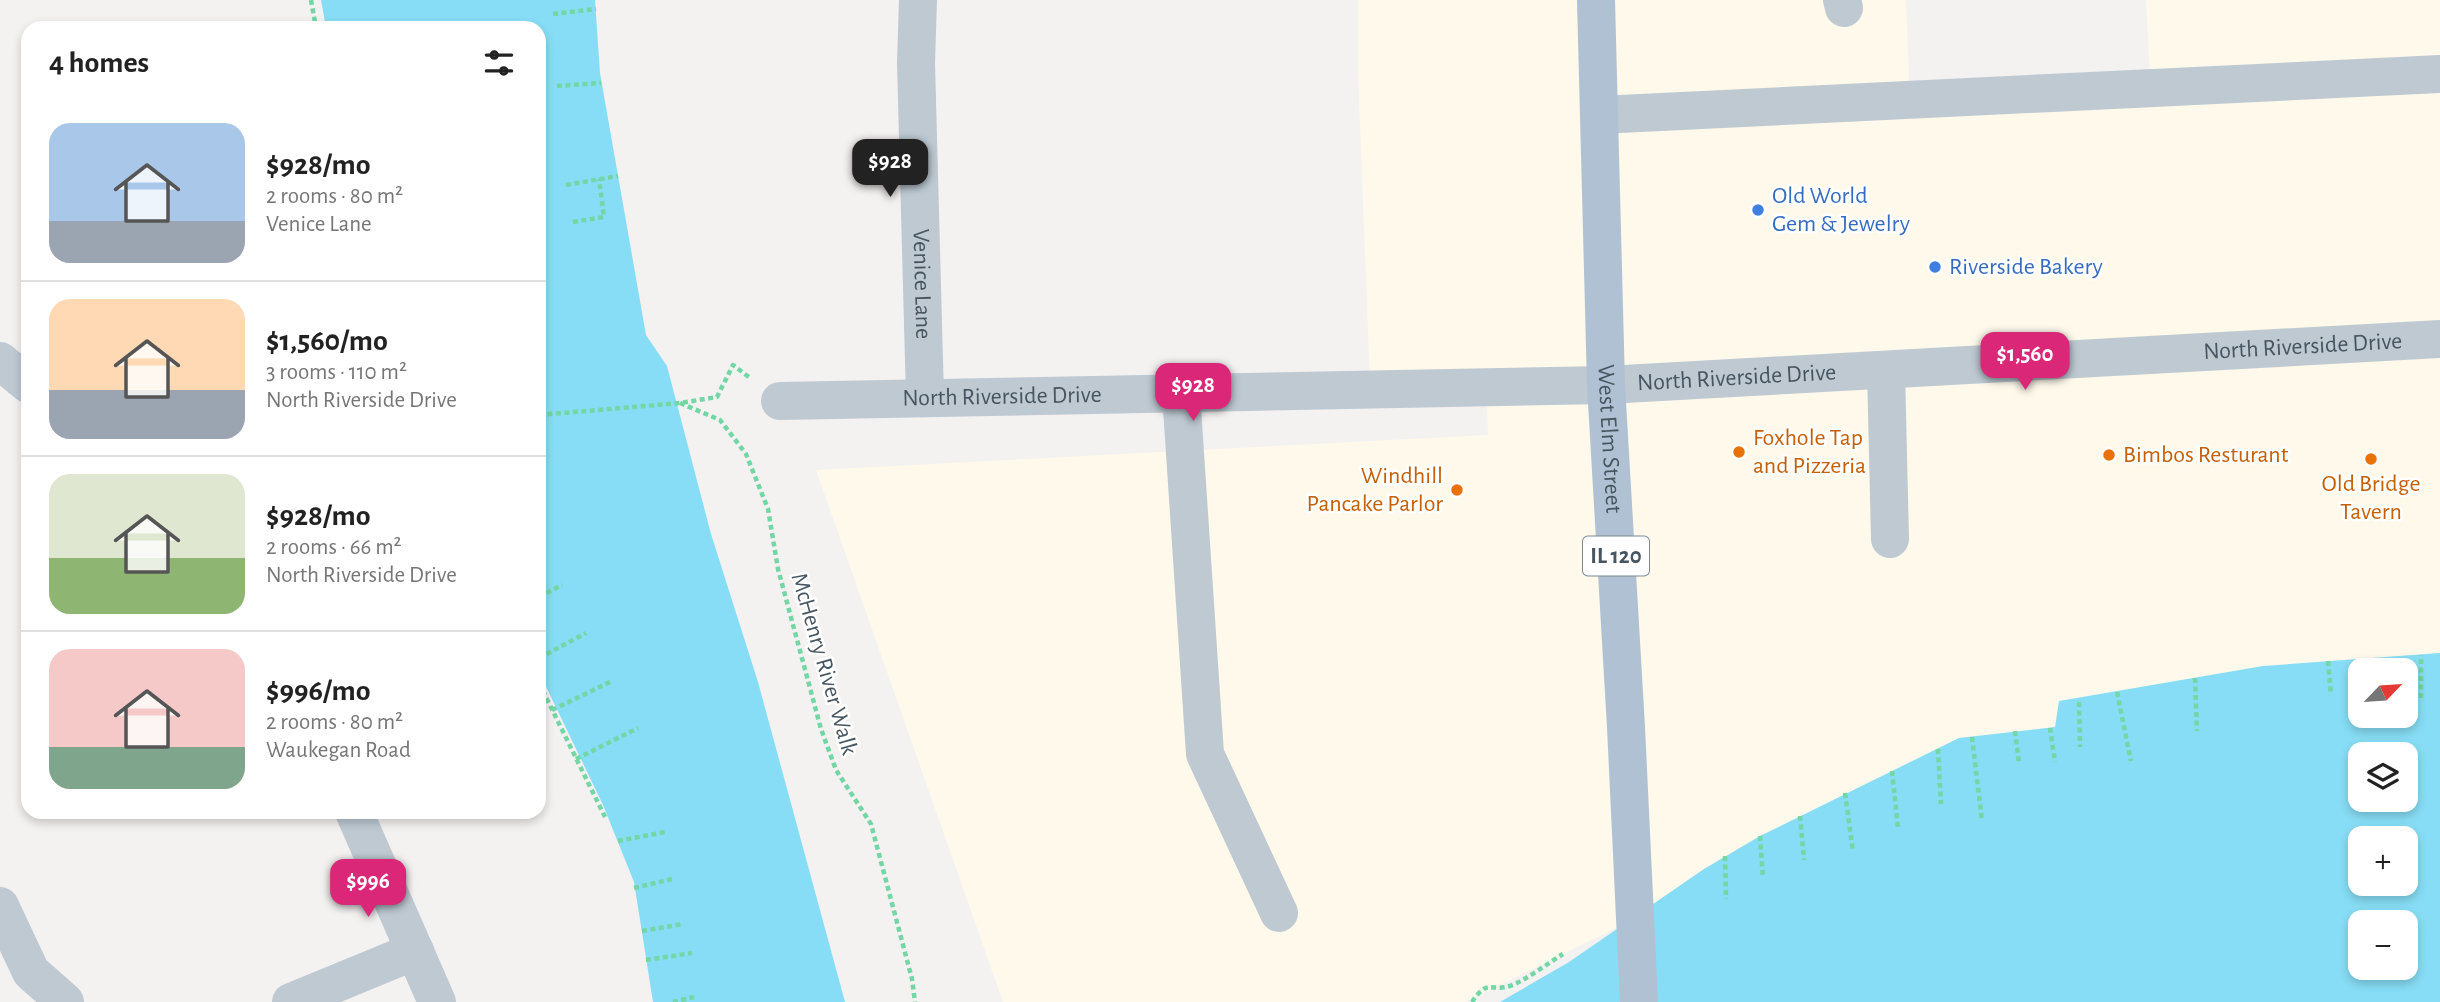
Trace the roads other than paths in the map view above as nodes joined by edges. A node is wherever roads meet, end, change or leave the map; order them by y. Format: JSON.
{"nodes":[{"id":1,"x":918,"y":0,"type":"edge"},
{"id":2,"x":1596,"y":0,"type":"edge"},
{"id":3,"x":2440,"y":75,"type":"edge"},
{"id":4,"x":1599,"y":115,"type":"junction"},
{"id":5,"x":2440,"y":339,"type":"edge"},
{"id":6,"x":0,"y":360,"type":"edge"},
{"id":7,"x":1886,"y":370,"type":"junction"},
{"id":8,"x":21,"y":378,"type":"edge"},
{"id":9,"x":1606,"y":385,"type":"junction"},
{"id":10,"x":1181,"y":393,"type":"junction"},
{"id":11,"x":925,"y":398,"type":"junction"},
{"id":12,"x":780,"y":401,"type":"road end"},
{"id":13,"x":1890,"y":539,"type":"dead end"},
{"id":14,"x":357,"y":819,"type":"edge"},
{"id":15,"x":0,"y":906,"type":"edge"},
{"id":16,"x":1279,"y":913,"type":"dead end"},
{"id":17,"x":415,"y":951,"type":"junction"},
{"id":18,"x":65,"y":1002,"type":"edge"},
{"id":19,"x":290,"y":1002,"type":"edge"},
{"id":20,"x":437,"y":1002,"type":"edge"},
{"id":21,"x":1639,"y":1002,"type":"edge"}],
"edges":[{"from":1,"to":11,"type":"street","name":"Venice Lane"},
{"from":2,"to":4,"type":"main road","name":"West Elm Street","number":"IL 120"},
{"from":3,"to":4,"type":"street"},
{"from":4,"to":9,"type":"main road","name":"West Elm Street","number":"IL 120"},
{"from":5,"to":7,"type":"street","name":"North Riverside Drive"},
{"from":6,"to":8,"type":"street"},
{"from":7,"to":9,"type":"street","name":"North Riverside Drive"},
{"from":7,"to":13,"type":"street"},
{"from":9,"to":10,"type":"street","name":"North Riverside Drive"},
{"from":9,"to":21,"type":"main road","name":"West Elm Street","number":"IL 120"},
{"from":10,"to":11,"type":"street","name":"North Riverside Drive"},
{"from":10,"to":16,"type":"street"},
{"from":11,"to":12,"type":"street","name":"North Riverside Drive"},
{"from":14,"to":17,"type":"street"},
{"from":15,"to":18,"type":"street"},
{"from":17,"to":19,"type":"street"},
{"from":17,"to":20,"type":"street"}]}
